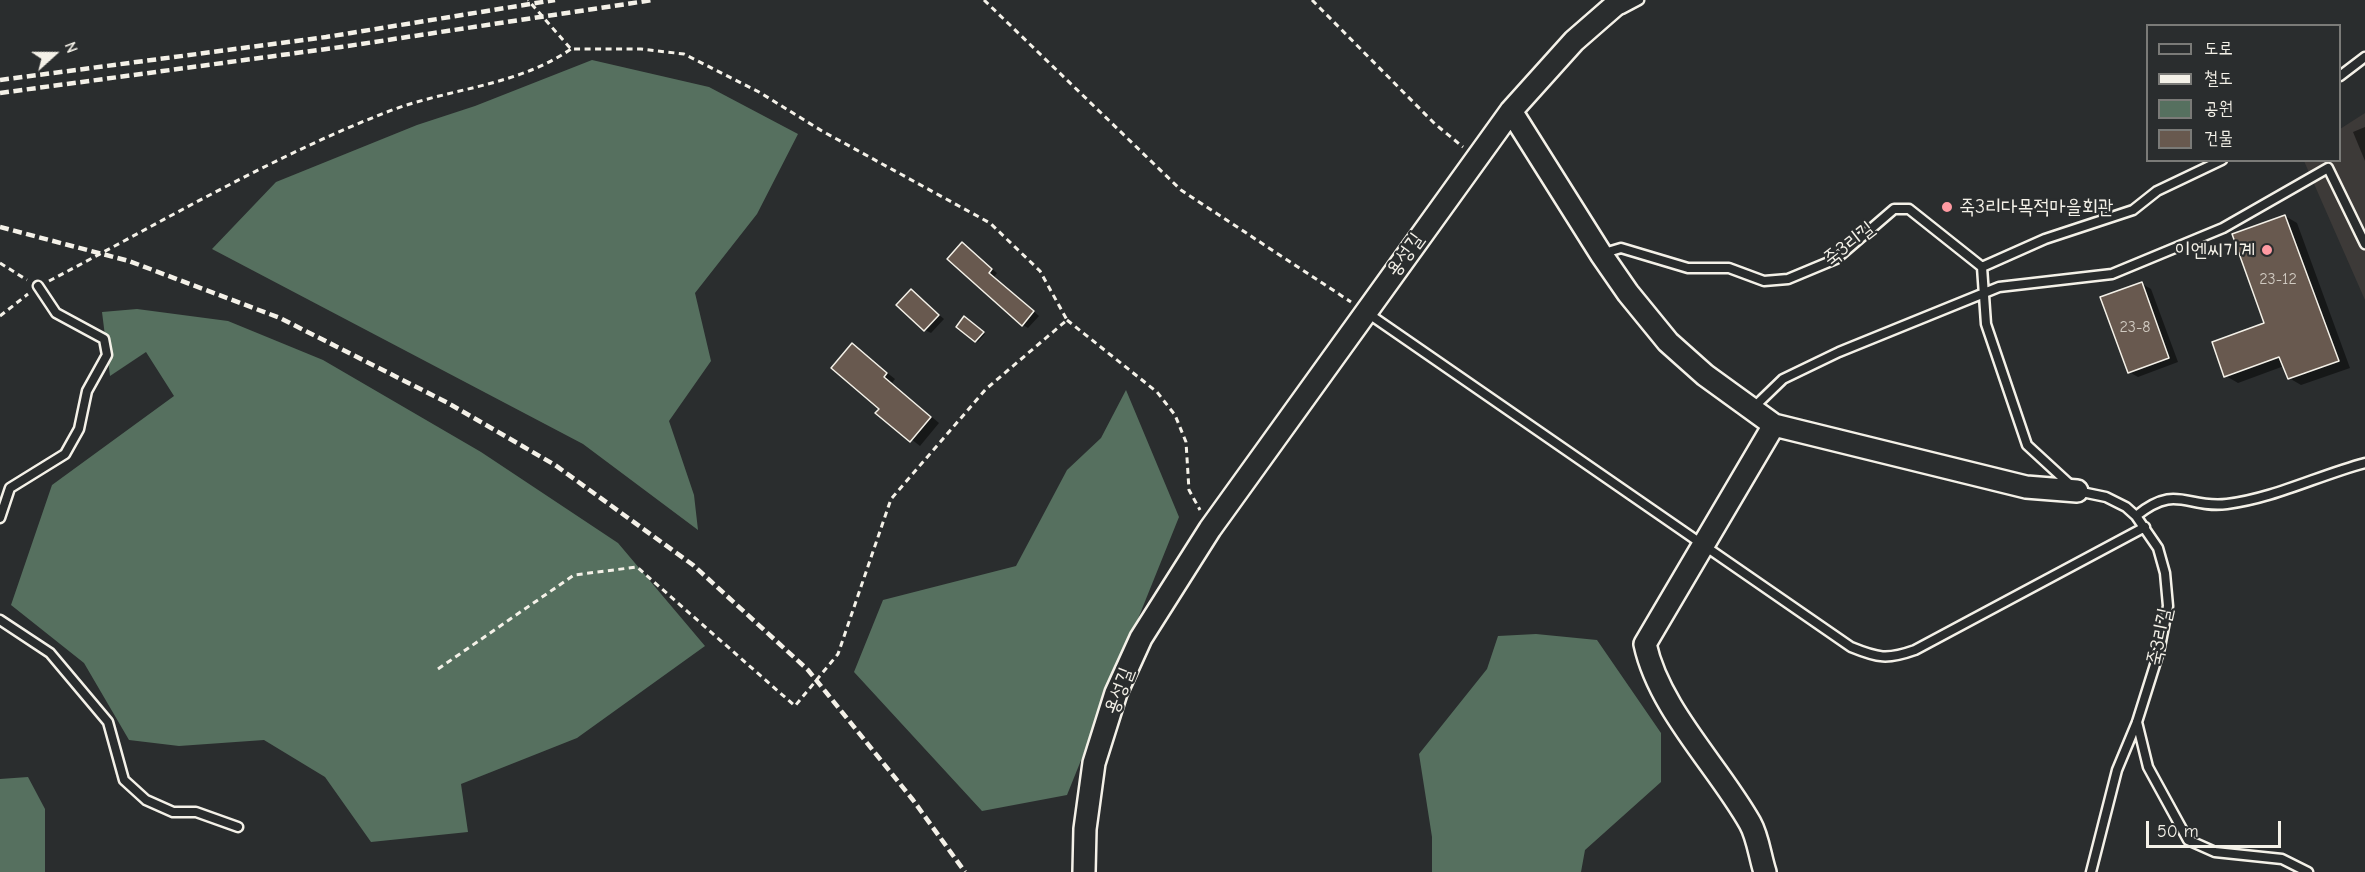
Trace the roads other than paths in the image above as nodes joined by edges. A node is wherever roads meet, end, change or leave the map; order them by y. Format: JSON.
{"nodes":[{"id":1,"x":1621,"y":0,"type":"edge"},
{"id":2,"x":1639,"y":0,"type":"edge"},
{"id":3,"x":1598,"y":22,"type":"junction"},
{"id":4,"x":2365,"y":57,"type":"edge"},
{"id":5,"x":2341,"y":75,"type":"edge"},
{"id":6,"x":1511,"y":111,"type":"junction"},
{"id":7,"x":2218,"y":162,"type":"edge"},
{"id":8,"x":2365,"y":244,"type":"edge"},
{"id":9,"x":1601,"y":254,"type":"junction"},
{"id":10,"x":1982,"y":267,"type":"junction"},
{"id":11,"x":38,"y":286,"type":"road end"},
{"id":12,"x":1982,"y":293,"type":"junction"},
{"id":13,"x":1365,"y":312,"type":"junction"},
{"id":14,"x":1752,"y":410,"type":"junction"},
{"id":15,"x":1774,"y":425,"type":"junction"},
{"id":16,"x":2365,"y":463,"type":"edge"},
{"id":17,"x":2077,"y":491,"type":"junction"},
{"id":18,"x":2136,"y":516,"type":"junction"},
{"id":19,"x":0,"y":518,"type":"edge"},
{"id":20,"x":2145,"y":527,"type":"junction"},
{"id":21,"x":1702,"y":546,"type":"junction"},
{"id":22,"x":0,"y":620,"type":"edge"},
{"id":23,"x":2137,"y":722,"type":"junction"},
{"id":24,"x":238,"y":827,"type":"dead end"},
{"id":25,"x":1084,"y":872,"type":"edge"},
{"id":26,"x":1765,"y":872,"type":"edge"},
{"id":27,"x":2091,"y":872,"type":"edge"},
{"id":28,"x":2308,"y":872,"type":"edge"}],
"edges":[{"from":1,"to":3,"type":"street","name":"용성길"},
{"from":2,"to":3,"type":"lane"},
{"from":3,"to":6,"type":"street","name":"용성길"},
{"from":4,"to":5,"type":"lane"},
{"from":6,"to":9,"type":"street","name":"죽3리길"},
{"from":6,"to":13,"type":"street","name":"용성길"},
{"from":7,"to":10,"type":"lane"},
{"from":8,"to":12,"type":"lane"},
{"from":9,"to":10,"type":"lane","name":"죽3리길"},
{"from":9,"to":14,"type":"street","name":"죽3리길"},
{"from":10,"to":12,"type":"lane"},
{"from":11,"to":19,"type":"lane"},
{"from":12,"to":14,"type":"lane"},
{"from":12,"to":17,"type":"lane"},
{"from":13,"to":21,"type":"lane"},
{"from":13,"to":25,"type":"street","name":"용성길"},
{"from":14,"to":15,"type":"street","name":"죽3리길"},
{"from":15,"to":17,"type":"street","name":"죽3리길"},
{"from":15,"to":21,"type":"street"},
{"from":16,"to":18,"type":"lane"},
{"from":17,"to":18,"type":"lane","name":"죽3리길"},
{"from":18,"to":20,"type":"lane","name":"죽3리길"},
{"from":20,"to":21,"type":"lane"},
{"from":20,"to":23,"type":"lane","name":"죽3리길"},
{"from":21,"to":26,"type":"street"},
{"from":22,"to":24,"type":"lane"},
{"from":23,"to":27,"type":"lane","name":"죽3리길"},
{"from":23,"to":28,"type":"lane"}]}
